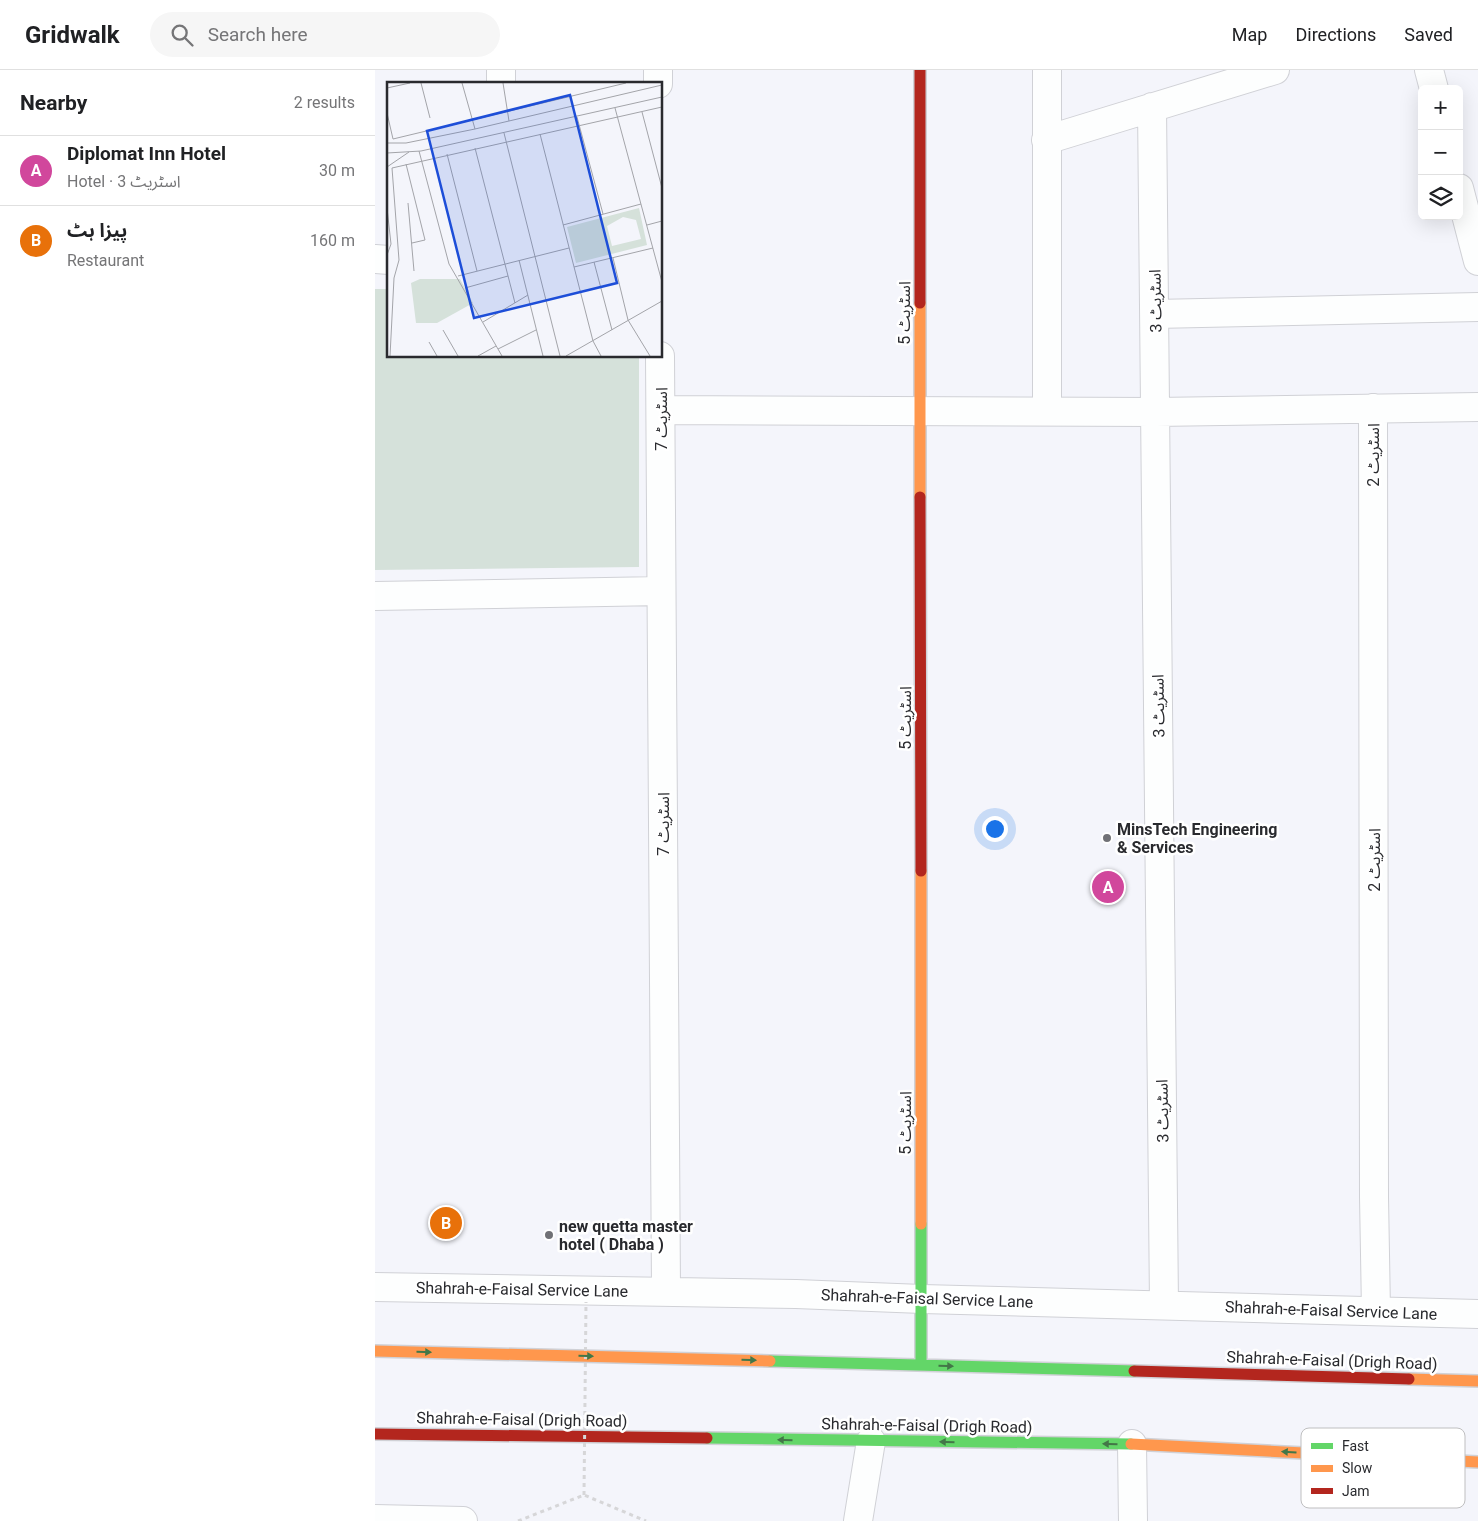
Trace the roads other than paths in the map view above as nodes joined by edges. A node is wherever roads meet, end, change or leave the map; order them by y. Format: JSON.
{"nodes":[{"id":1,"x":920,"y":70,"type":"edge"},
{"id":2,"x":1047,"y":70,"type":"edge"},
{"id":3,"x":1275,"y":70,"type":"edge"},
{"id":4,"x":1429,"y":70,"type":"edge"},
{"id":5,"x":1433,"y":85,"type":"edge"},
{"id":6,"x":1153,"y":107,"type":"junction"},
{"id":7,"x":1047,"y":140,"type":"junction"},
{"id":8,"x":1463,"y":203,"type":"edge"},
{"id":9,"x":1478,"y":261,"type":"edge"},
{"id":10,"x":1478,"y":306,"type":"edge"},
{"id":11,"x":1155,"y":314,"type":"junction"},
{"id":12,"x":660,"y":358,"type":"edge"},
{"id":13,"x":1478,"y":407,"type":"edge"},
{"id":14,"x":1373,"y":408,"type":"junction"},
{"id":15,"x":661,"y":410,"type":"junction"},
{"id":16,"x":921,"y":411,"type":"junction"},
{"id":17,"x":1047,"y":411,"type":"junction"},
{"id":18,"x":1156,"y":412,"type":"junction"},
{"id":19,"x":661,"y":590,"type":"junction"},
{"id":20,"x":375,"y":596,"type":"edge"},
{"id":21,"x":375,"y":1287,"type":"edge"},
{"id":22,"x":666,"y":1291,"type":"junction"},
{"id":23,"x":921,"y":1299,"type":"junction"},
{"id":24,"x":1164,"y":1305,"type":"junction"},
{"id":25,"x":1376,"y":1311,"type":"junction"},
{"id":26,"x":1478,"y":1314,"type":"edge"},
{"id":27,"x":375,"y":1351,"type":"edge"},
{"id":28,"x":921,"y":1365,"type":"junction"},
{"id":29,"x":1478,"y":1381,"type":"edge"},
{"id":30,"x":375,"y":1434,"type":"edge"},
{"id":31,"x":871,"y":1441,"type":"junction"},
{"id":32,"x":1132,"y":1444,"type":"junction"},
{"id":33,"x":1301,"y":1453,"type":"edge"},
{"id":34,"x":1465,"y":1461,"type":"edge"},
{"id":35,"x":1478,"y":1462,"type":"edge"},
{"id":36,"x":375,"y":1519,"type":"edge"},
{"id":37,"x":463,"y":1521,"type":"edge"},
{"id":38,"x":858,"y":1521,"type":"edge"},
{"id":39,"x":1133,"y":1521,"type":"edge"}],
"edges":[{"from":1,"to":16,"type":"main road","name":"اسٹریٹ 5"},
{"from":2,"to":7,"type":"street"},
{"from":3,"to":6,"type":"street"},
{"from":4,"to":5,"type":"street"},
{"from":6,"to":7,"type":"street"},
{"from":6,"to":11,"type":"street","name":"اسٹریٹ 3"},
{"from":7,"to":17,"type":"street"},
{"from":8,"to":9,"type":"street"},
{"from":10,"to":11,"type":"street"},
{"from":11,"to":18,"type":"street","name":"اسٹریٹ 3"},
{"from":12,"to":15,"type":"street","name":"اسٹریٹ 7"},
{"from":13,"to":14,"type":"street"},
{"from":14,"to":18,"type":"street"},
{"from":14,"to":25,"type":"street","name":"اسٹریٹ 2"},
{"from":15,"to":16,"type":"street"},
{"from":15,"to":19,"type":"street","name":"اسٹریٹ 7"},
{"from":16,"to":17,"type":"street"},
{"from":16,"to":23,"type":"main road","name":"اسٹریٹ 5"},
{"from":17,"to":18,"type":"street"},
{"from":18,"to":24,"type":"street","name":"اسٹریٹ 3"},
{"from":19,"to":20,"type":"street"},
{"from":19,"to":22,"type":"street","name":"اسٹریٹ 7"},
{"from":21,"to":22,"type":"street","name":"Shahrah-e-Faisal Service Lane"},
{"from":22,"to":23,"type":"street","name":"Shahrah-e-Faisal Service Lane"},
{"from":23,"to":24,"type":"street","name":"Shahrah-e-Faisal Service Lane"},
{"from":23,"to":28,"type":"main road","name":"اسٹریٹ 5"},
{"from":24,"to":25,"type":"street","name":"Shahrah-e-Faisal Service Lane"},
{"from":25,"to":26,"type":"street","name":"Shahrah-e-Faisal Service Lane"},
{"from":27,"to":28,"type":"main road","name":"Shahrah-e-Faisal (Drigh Road)","one_way":true},
{"from":28,"to":29,"type":"main road","name":"Shahrah-e-Faisal (Drigh Road)","one_way":true},
{"from":31,"to":30,"type":"main road","name":"Shahrah-e-Faisal (Drigh Road)","one_way":true},
{"from":32,"to":31,"type":"main road","name":"Shahrah-e-Faisal (Drigh Road)","one_way":true},
{"from":31,"to":38,"type":"street"},
{"from":33,"to":32,"type":"main road","name":"Shahrah-e-Faisal (Drigh Road)","one_way":true},
{"from":32,"to":39,"type":"street"},
{"from":35,"to":34,"type":"main road","name":"Shahrah-e-Faisal (Drigh Road)","one_way":true},
{"from":36,"to":37,"type":"street"}]}
